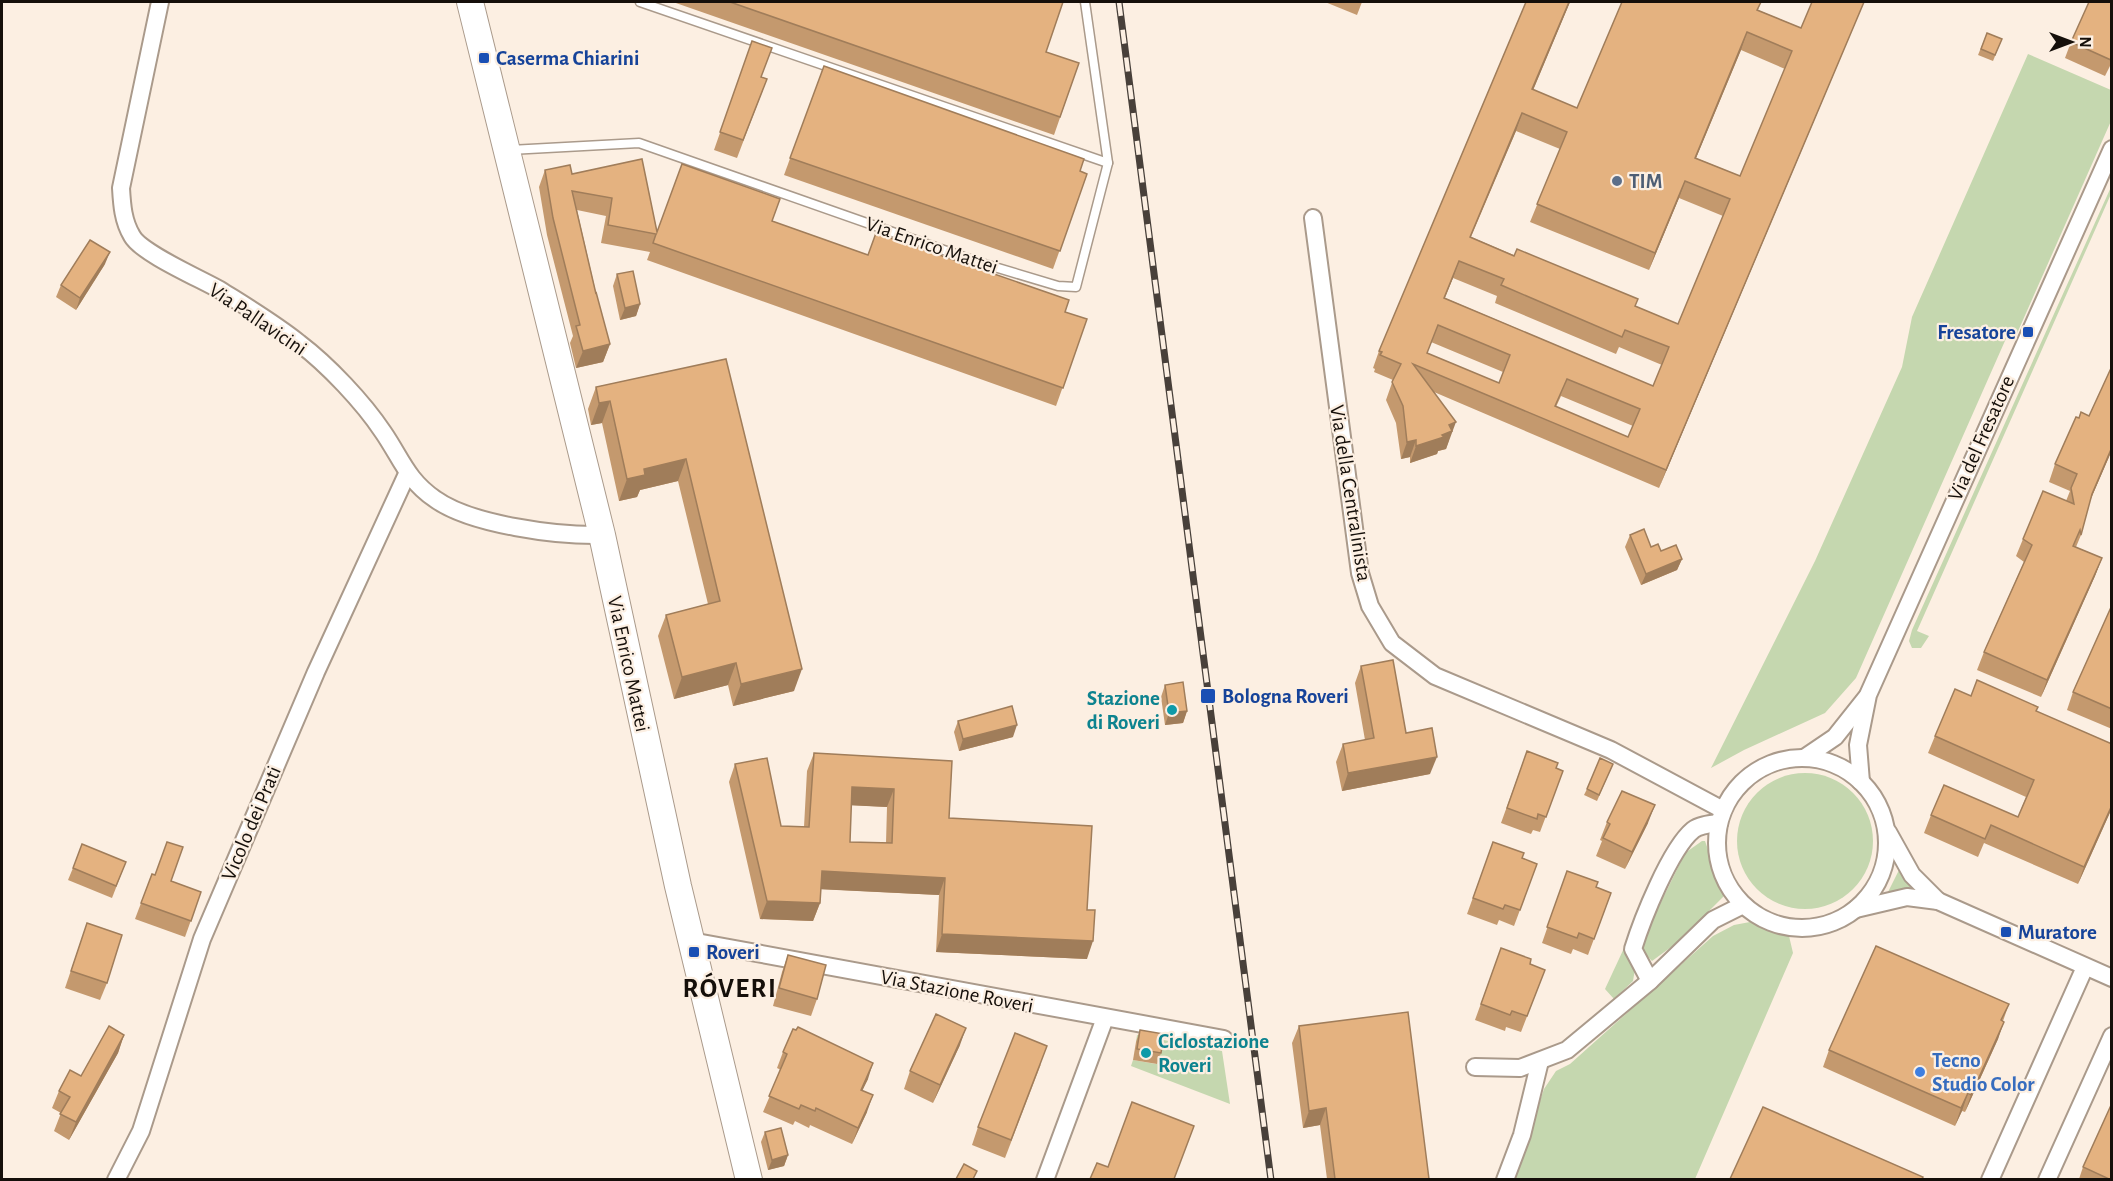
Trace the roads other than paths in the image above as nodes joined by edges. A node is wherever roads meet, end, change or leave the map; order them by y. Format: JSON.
{"nodes":[{"id":1,"x":160,"y":2,"type":"edge"},
{"id":2,"x":470,"y":2,"type":"edge"},
{"id":3,"x":640,"y":2,"type":"edge"},
{"id":4,"x":1085,"y":2,"type":"edge"},
{"id":5,"x":2112,"y":149,"type":"edge"},
{"id":6,"x":506,"y":150,"type":"junction"},
{"id":7,"x":1108,"y":163,"type":"junction"},
{"id":8,"x":1313,"y":218,"type":"dead end"},
{"id":9,"x":407,"y":474,"type":"junction"},
{"id":10,"x":602,"y":536,"type":"junction"},
{"id":11,"x":1868,"y":695,"type":"junction"},
{"id":12,"x":1804,"y":758,"type":"junction"},
{"id":13,"x":1862,"y":782,"type":"junction"},
{"id":14,"x":1721,"y":817,"type":"junction"},
{"id":15,"x":1885,"y":827,"type":"junction"},
{"id":16,"x":1938,"y":901,"type":"junction"},
{"id":17,"x":1743,"y":905,"type":"junction"},
{"id":18,"x":1856,"y":909,"type":"junction"},
{"id":19,"x":691,"y":941,"type":"junction"},
{"id":20,"x":2085,"y":966,"type":"junction"},
{"id":21,"x":2110,"y":974,"type":"edge"},
{"id":22,"x":1650,"y":981,"type":"junction"},
{"id":23,"x":1105,"y":1018,"type":"junction"},
{"id":24,"x":2112,"y":1036,"type":"edge"},
{"id":25,"x":1224,"y":1039,"type":"dead end"},
{"id":26,"x":1540,"y":1061,"type":"junction"},
{"id":27,"x":1475,"y":1067,"type":"dead end"},
{"id":28,"x":116,"y":1179,"type":"edge"},
{"id":29,"x":749,"y":1179,"type":"edge"},
{"id":30,"x":1045,"y":1179,"type":"edge"},
{"id":31,"x":1504,"y":1179,"type":"edge"},
{"id":32,"x":1990,"y":1179,"type":"edge"},
{"id":33,"x":2047,"y":1179,"type":"edge"}],
"edges":[{"from":1,"to":9,"type":"street","name":"Via Pallavicini"},
{"from":2,"to":6,"type":"main road","name":"Via Enrico Mattei"},
{"from":3,"to":7,"type":"lane"},
{"from":4,"to":7,"type":"lane","name":"Via Enrico Mattei"},
{"from":5,"to":11,"type":"street","name":"Via del Fresatore"},
{"from":6,"to":7,"type":"lane","name":"Via Enrico Mattei"},
{"from":6,"to":10,"type":"main road","name":"Via Enrico Mattei"},
{"from":8,"to":14,"type":"street","name":"Via della Centralinista"},
{"from":9,"to":10,"type":"street","name":"Via Pallavicini"},
{"from":9,"to":28,"type":"street","name":"Vicolo dei Prati"},
{"from":10,"to":19,"type":"main road","name":"Via Enrico Mattei"},
{"from":11,"to":12,"type":"street","name":"Via del Fresatore"},
{"from":11,"to":13,"type":"street","name":"Via del Fresatore"},
{"from":12,"to":13,"type":"street"},
{"from":12,"to":14,"type":"street"},
{"from":13,"to":15,"type":"street"},
{"from":14,"to":17,"type":"street"},
{"from":14,"to":22,"type":"street"},
{"from":15,"to":16,"type":"street"},
{"from":15,"to":18,"type":"street"},
{"from":16,"to":18,"type":"street"},
{"from":16,"to":20,"type":"street"},
{"from":17,"to":18,"type":"street"},
{"from":17,"to":22,"type":"street"},
{"from":19,"to":23,"type":"street","name":"Via Stazione Roveri"},
{"from":19,"to":29,"type":"main road","name":"Via Enrico Mattei"},
{"from":20,"to":21,"type":"street"},
{"from":20,"to":32,"type":"street"},
{"from":22,"to":26,"type":"street"},
{"from":23,"to":25,"type":"street","name":"Via Stazione Roveri"},
{"from":23,"to":30,"type":"street"},
{"from":24,"to":33,"type":"street"},
{"from":26,"to":27,"type":"street"},
{"from":26,"to":31,"type":"street"}]}
